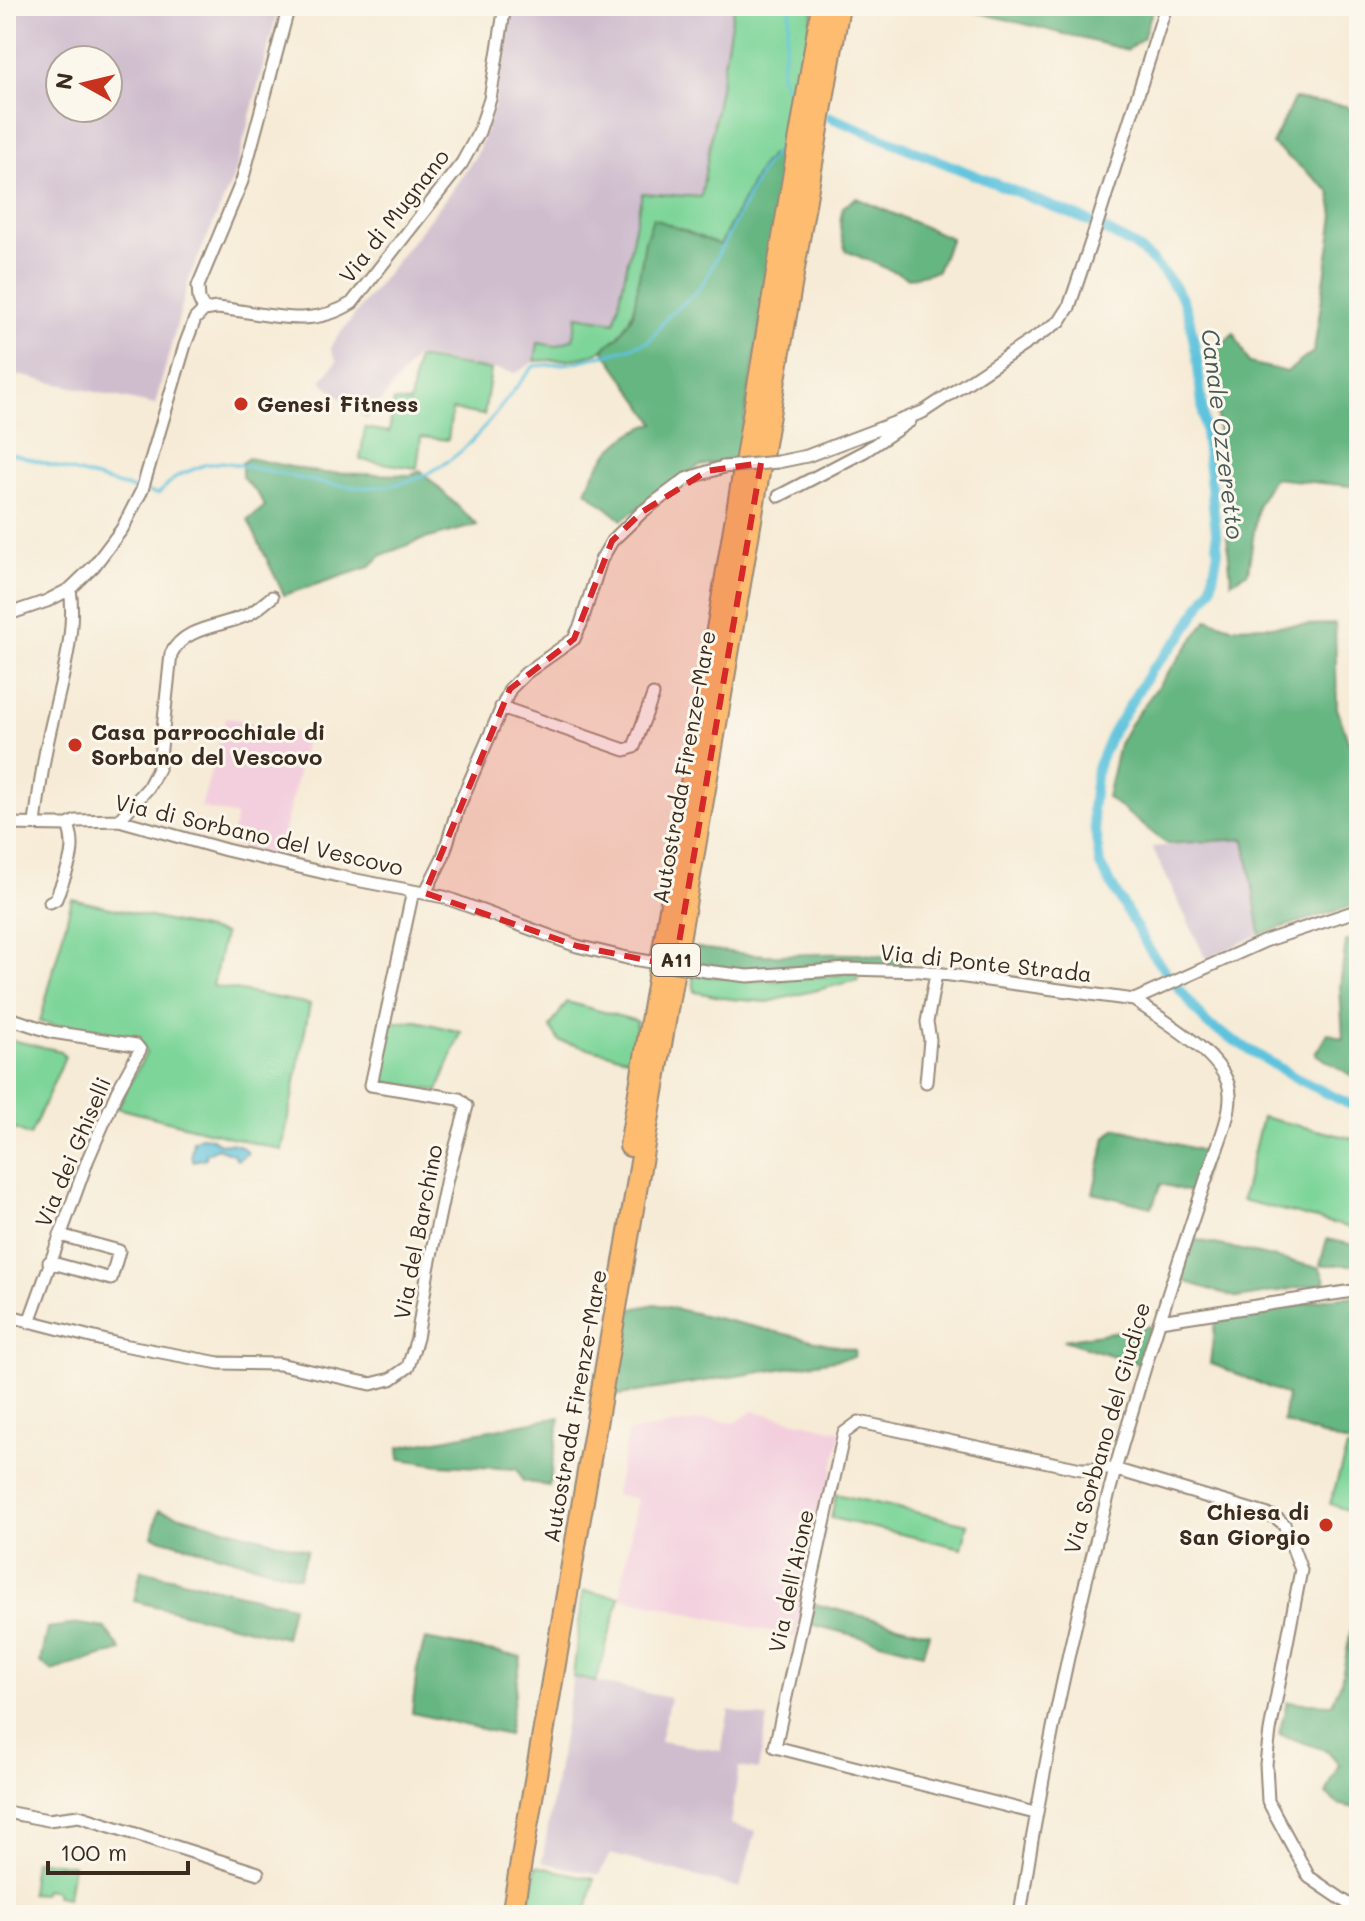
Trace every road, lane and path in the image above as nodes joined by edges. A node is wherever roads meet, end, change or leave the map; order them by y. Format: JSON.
{"nodes":[{"id":1,"x":289,"y":6,"type":"edge"},
{"id":2,"x":505,"y":6,"type":"edge"},
{"id":3,"x":822,"y":6,"type":"edge"},
{"id":4,"x":839,"y":6,"type":"edge"},
{"id":5,"x":1166,"y":6,"type":"edge"},
{"id":6,"x":204,"y":310,"type":"junction"},
{"id":7,"x":923,"y":412,"type":"junction"},
{"id":8,"x":779,"y":496,"type":"dead end"},
{"id":9,"x":70,"y":589,"type":"junction"},
{"id":10,"x":272,"y":597,"type":"dead end"},
{"id":11,"x":6,"y":615,"type":"edge"},
{"id":12,"x":653,"y":695,"type":"dead end"},
{"id":13,"x":501,"y":707,"type":"junction"},
{"id":14,"x":119,"y":820,"type":"junction"},
{"id":15,"x":35,"y":823,"type":"junction"},
{"id":16,"x":6,"y":824,"type":"edge"},
{"id":17,"x":68,"y":825,"type":"junction"},
{"id":18,"x":419,"y":892,"type":"junction"},
{"id":19,"x":50,"y":902,"type":"dead end"},
{"id":20,"x":1359,"y":910,"type":"edge"},
{"id":21,"x":936,"y":974,"type":"junction"},
{"id":22,"x":1134,"y":1000,"type":"junction"},
{"id":23,"x":6,"y":1017,"type":"edge"},
{"id":24,"x":926,"y":1082,"type":"dead end"},
{"id":25,"x":60,"y":1235,"type":"junction"},
{"id":26,"x":49,"y":1262,"type":"junction"},
{"id":27,"x":1359,"y":1290,"type":"edge"},
{"id":28,"x":6,"y":1315,"type":"edge"},
{"id":29,"x":1160,"y":1321,"type":"junction"},
{"id":30,"x":29,"y":1322,"type":"junction"},
{"id":31,"x":1114,"y":1469,"type":"junction"},
{"id":32,"x":6,"y":1812,"type":"edge"},
{"id":33,"x":1035,"y":1813,"type":"junction"},
{"id":34,"x":258,"y":1873,"type":"dead end"},
{"id":35,"x":1359,"y":1911,"type":"edge"},
{"id":36,"x":499,"y":1915,"type":"edge"},
{"id":37,"x":512,"y":1915,"type":"edge"},
{"id":38,"x":1020,"y":1915,"type":"edge"}],
"edges":[{"from":1,"to":6,"type":"street"},
{"from":2,"to":6,"type":"street","name":"Via di Mugnano"},
{"from":3,"to":36,"type":"highway","name":"Autostrada Firenze-Mare","number":"A11"},
{"from":4,"to":37,"type":"highway","name":"Autostrada Firenze-Mare","number":"A11"},
{"from":5,"to":7,"type":"street","name":"Via di Sorbano del Vescovo"},
{"from":6,"to":9,"type":"street"},
{"from":7,"to":8,"type":"street"},
{"from":7,"to":13,"type":"street","name":"Via di Sorbano del Vescovo","bridge":true},
{"from":9,"to":11,"type":"street"},
{"from":9,"to":15,"type":"street"},
{"from":10,"to":14,"type":"street"},
{"from":12,"to":13,"type":"street"},
{"from":13,"to":18,"type":"street","name":"Via di Sorbano del Vescovo"},
{"from":14,"to":17,"type":"street","name":"Via di Sorbano del Vescovo"},
{"from":14,"to":18,"type":"street","name":"Via di Sorbano del Vescovo"},
{"from":15,"to":16,"type":"street","name":"Via di Sorbano del Vescovo"},
{"from":15,"to":17,"type":"street","name":"Via di Sorbano del Vescovo"},
{"from":17,"to":19,"type":"street"},
{"from":18,"to":21,"type":"street","name":"Via di Ponte Strada","bridge":true},
{"from":18,"to":30,"type":"street","name":"Via del Barchino"},
{"from":20,"to":22,"type":"street","name":"Via di Ponte Strada"},
{"from":21,"to":22,"type":"street","name":"Via di Ponte Strada"},
{"from":21,"to":24,"type":"street"},
{"from":22,"to":29,"type":"street","name":"Via Sorbano del Giudice"},
{"from":23,"to":25,"type":"street","name":"Via dei Ghiselli"},
{"from":25,"to":26,"type":"street","name":"Via dei Ghiselli"},
{"from":25,"to":26,"type":"street"},
{"from":26,"to":30,"type":"street","name":"Via dei Ghiselli"},
{"from":27,"to":29,"type":"street"},
{"from":28,"to":30,"type":"street"},
{"from":29,"to":31,"type":"street","name":"Via Sorbano del Giudice"},
{"from":31,"to":33,"type":"street","name":"Via Sorbano del Giudice"},
{"from":31,"to":33,"type":"street","name":"Via dell'Aione"},
{"from":31,"to":35,"type":"street"},
{"from":32,"to":34,"type":"street"},
{"from":33,"to":38,"type":"street","name":"Via Sorbano del Giudice"}]}
